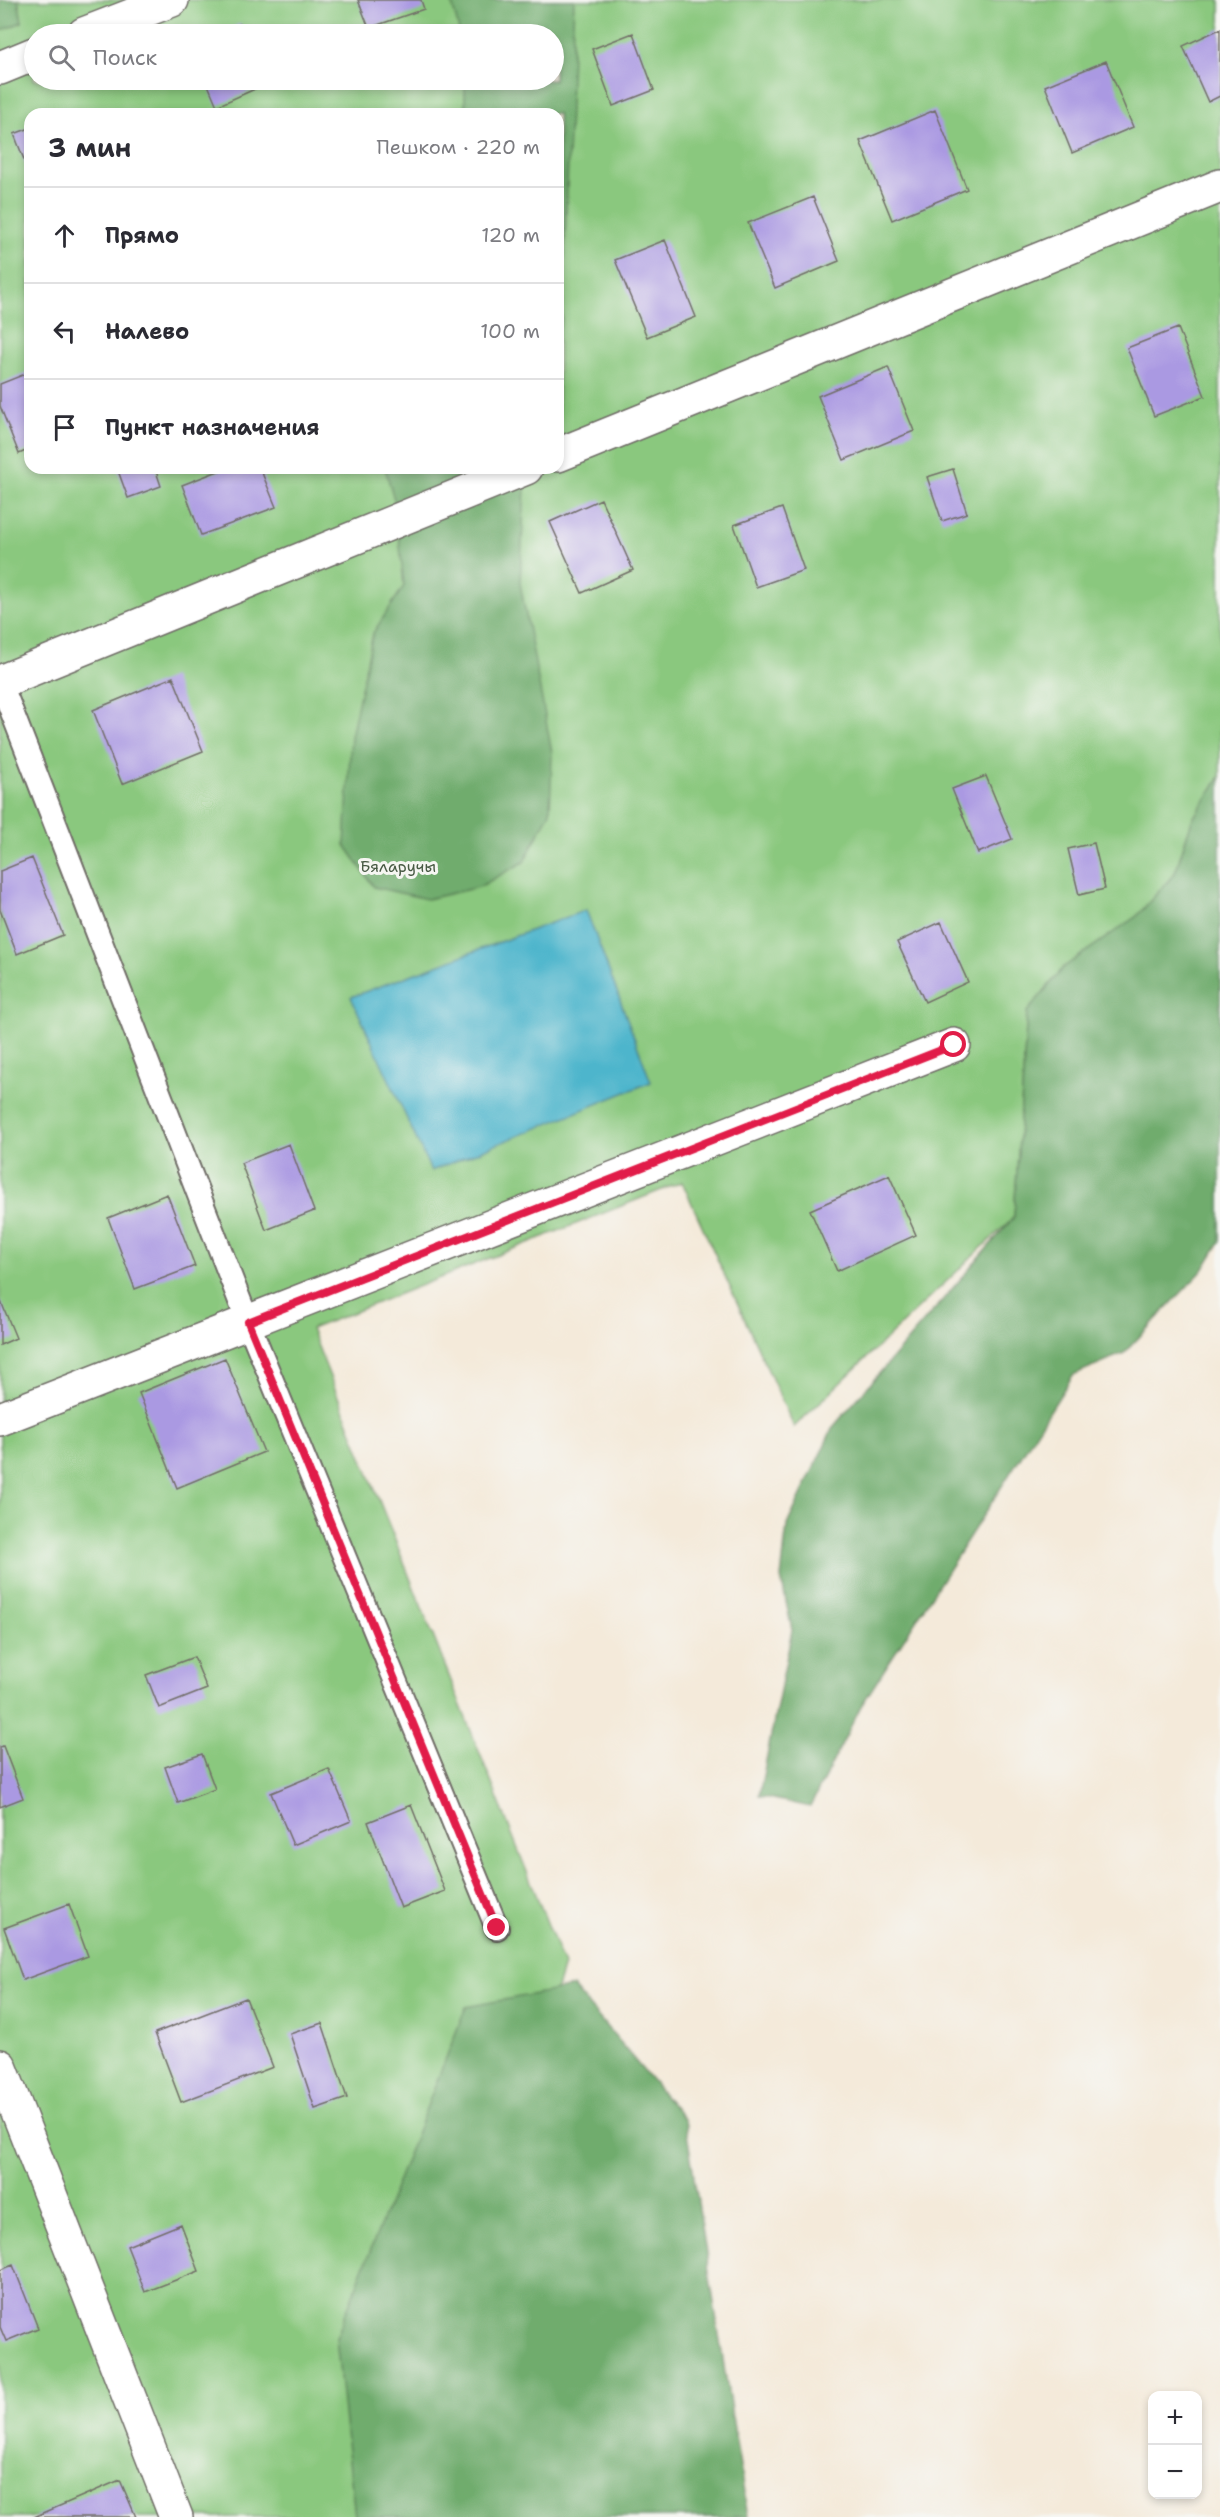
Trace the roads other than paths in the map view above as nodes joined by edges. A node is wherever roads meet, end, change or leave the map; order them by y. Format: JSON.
{"nodes":[{"id":1,"x":172,"y":0,"type":"edge"},
{"id":2,"x":110,"y":24,"type":"edge"},
{"id":3,"x":24,"y":58,"type":"edge"},
{"id":4,"x":0,"y":68,"type":"edge"},
{"id":5,"x":1220,"y":186,"type":"edge"},
{"id":6,"x":564,"y":453,"type":"edge"},
{"id":7,"x":511,"y":474,"type":"edge"},
{"id":8,"x":0,"y":682,"type":"edge"},
{"id":9,"x":954,"y":1045,"type":"dead end"},
{"id":10,"x":248,"y":1322,"type":"junction"},
{"id":11,"x":0,"y":1419,"type":"edge"},
{"id":12,"x":497,"y":1928,"type":"dead end"},
{"id":13,"x":0,"y":2066,"type":"edge"},
{"id":14,"x":176,"y":2517,"type":"edge"}],
"edges":[{"from":1,"to":2,"type":"street"},
{"from":3,"to":4,"type":"street"},
{"from":5,"to":6,"type":"street"},
{"from":7,"to":8,"type":"street"},
{"from":8,"to":10,"type":"lane"},
{"from":9,"to":10,"type":"street"},
{"from":10,"to":11,"type":"street"},
{"from":10,"to":12,"type":"lane"},
{"from":13,"to":14,"type":"street"}]}
